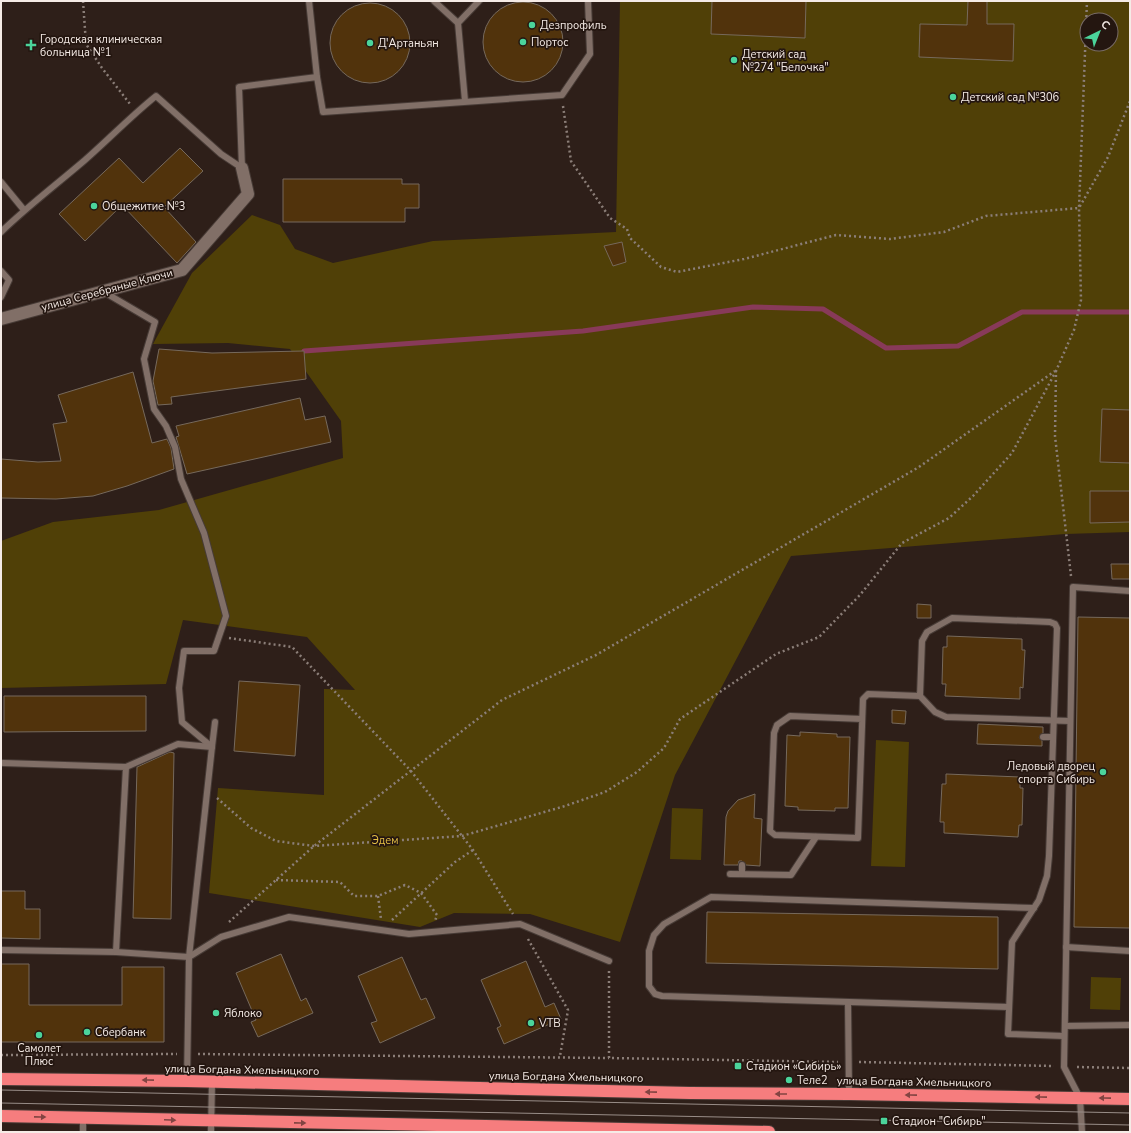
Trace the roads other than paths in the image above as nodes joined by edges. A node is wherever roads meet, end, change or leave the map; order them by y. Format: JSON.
{"nodes":[{"id":1,"x":309,"y":1,"type":"edge"},
{"id":2,"x":434,"y":1,"type":"edge"},
{"id":3,"x":479,"y":1,"type":"edge"},
{"id":4,"x":588,"y":1,"type":"edge"},
{"id":5,"x":458,"y":23,"type":"junction"},
{"id":6,"x":317,"y":78,"type":"junction"},
{"id":7,"x":465,"y":101,"type":"junction"},
{"id":8,"x":242,"y":168,"type":"junction"},
{"id":9,"x":1,"y":182,"type":"edge"},
{"id":10,"x":24,"y":210,"type":"junction"},
{"id":11,"x":1,"y":232,"type":"edge"},
{"id":12,"x":1,"y":271,"type":"edge"},
{"id":13,"x":102,"y":291,"type":"junction"},
{"id":14,"x":1,"y":297,"type":"edge"},
{"id":15,"x":1,"y":319,"type":"edge"},
{"id":16,"x":1130,"y":591,"type":"edge"},
{"id":17,"x":920,"y":696,"type":"junction"},
{"id":18,"x":862,"y":719,"type":"junction"},
{"id":19,"x":1054,"y":721,"type":"junction"},
{"id":20,"x":1070,"y":721,"type":"junction"},
{"id":21,"x":215,"y":722,"type":"dead end"},
{"id":22,"x":1042,"y":736,"type":"dead end"},
{"id":23,"x":1053,"y":737,"type":"junction"},
{"id":24,"x":212,"y":747,"type":"junction"},
{"id":25,"x":3,"y":763,"type":"dead end"},
{"id":26,"x":126,"y":767,"type":"junction"},
{"id":27,"x":816,"y":837,"type":"junction"},
{"id":28,"x":742,"y":865,"type":"dead end"},
{"id":29,"x":730,"y":874,"type":"dead end"},
{"id":30,"x":742,"y":874,"type":"junction"},
{"id":31,"x":1034,"y":908,"type":"junction"},
{"id":32,"x":1066,"y":947,"type":"junction"},
{"id":33,"x":1,"y":950,"type":"edge"},
{"id":34,"x":1130,"y":951,"type":"edge"},
{"id":35,"x":116,"y":952,"type":"junction"},
{"id":36,"x":189,"y":957,"type":"junction"},
{"id":37,"x":609,"y":961,"type":"road end"},
{"id":38,"x":848,"y":1002,"type":"junction"},
{"id":39,"x":1009,"y":1007,"type":"junction"},
{"id":40,"x":1130,"y":1025,"type":"edge"},
{"id":41,"x":1064,"y":1026,"type":"junction"},
{"id":42,"x":1064,"y":1036,"type":"junction"},
{"id":43,"x":1,"y":1079,"type":"edge"},
{"id":44,"x":187,"y":1081,"type":"junction"},
{"id":45,"x":212,"y":1082,"type":"junction"},
{"id":46,"x":849,"y":1094,"type":"junction"},
{"id":47,"x":1080,"y":1098,"type":"junction"},
{"id":48,"x":1130,"y":1099,"type":"edge"},
{"id":49,"x":1,"y":1116,"type":"edge"},
{"id":50,"x":83,"y":1117,"type":"junction"},
{"id":51,"x":211,"y":1126,"type":"edge"},
{"id":52,"x":83,"y":1132,"type":"edge"},
{"id":53,"x":686,"y":1132,"type":"edge"},
{"id":54,"x":769,"y":1132,"type":"edge"},
{"id":55,"x":1082,"y":1132,"type":"edge"}],
"edges":[{"from":1,"to":6,"type":"lane"},
{"from":2,"to":5,"type":"lane"},
{"from":3,"to":5,"type":"lane"},
{"from":4,"to":7,"type":"lane"},
{"from":5,"to":7,"type":"lane"},
{"from":6,"to":7,"type":"lane"},
{"from":6,"to":8,"type":"lane"},
{"from":8,"to":10,"type":"lane"},
{"from":8,"to":13,"type":"street","name":"улица Серебряные Ключи"},
{"from":9,"to":10,"type":"lane"},
{"from":10,"to":11,"type":"lane"},
{"from":12,"to":14,"type":"lane"},
{"from":13,"to":15,"type":"street","name":"улица Серебряные Ключи"},
{"from":13,"to":24,"type":"lane"},
{"from":16,"to":20,"type":"lane"},
{"from":17,"to":18,"type":"lane"},
{"from":17,"to":19,"type":"lane"},
{"from":17,"to":19,"type":"lane"},
{"from":18,"to":27,"type":"lane"},
{"from":18,"to":27,"type":"lane"},
{"from":19,"to":20,"type":"lane"},
{"from":19,"to":23,"type":"lane"},
{"from":20,"to":32,"type":"lane"},
{"from":21,"to":24,"type":"lane"},
{"from":22,"to":23,"type":"lane"},
{"from":23,"to":31,"type":"lane"},
{"from":24,"to":26,"type":"lane"},
{"from":24,"to":36,"type":"lane"},
{"from":25,"to":26,"type":"lane"},
{"from":26,"to":35,"type":"lane"},
{"from":27,"to":30,"type":"lane"},
{"from":28,"to":30,"type":"lane"},
{"from":29,"to":30,"type":"lane"},
{"from":31,"to":38,"type":"lane"},
{"from":31,"to":39,"type":"lane"},
{"from":32,"to":34,"type":"lane"},
{"from":32,"to":41,"type":"lane"},
{"from":33,"to":35,"type":"lane"},
{"from":35,"to":36,"type":"lane"},
{"from":36,"to":37,"type":"lane"},
{"from":36,"to":44,"type":"lane"},
{"from":38,"to":39,"type":"lane"},
{"from":38,"to":46,"type":"lane"},
{"from":39,"to":42,"type":"lane"},
{"from":40,"to":41,"type":"lane"},
{"from":41,"to":42,"type":"lane"},
{"from":42,"to":47,"type":"lane"},
{"from":44,"to":43,"type":"highway","name":"улица Богдана Хмельницкого","one_way":true},
{"from":44,"to":45,"type":"highway","name":"улица Богдана Хмельницкого"},
{"from":46,"to":45,"type":"highway","name":"улица Богдана Хмельницкого","one_way":true},
{"from":45,"to":51,"type":"lane"},
{"from":47,"to":46,"type":"highway","name":"улица Богдана Хмельницкого","one_way":true},
{"from":48,"to":47,"type":"highway","name":"улица Богдана Хмельницкого","one_way":true},
{"from":47,"to":55,"type":"lane"},
{"from":49,"to":50,"type":"highway","one_way":true},
{"from":50,"to":51,"type":"highway","one_way":true},
{"from":50,"to":52,"type":"lane"},
{"from":51,"to":53,"type":"highway","one_way":true},
{"from":53,"to":54,"type":"highway"}]}
